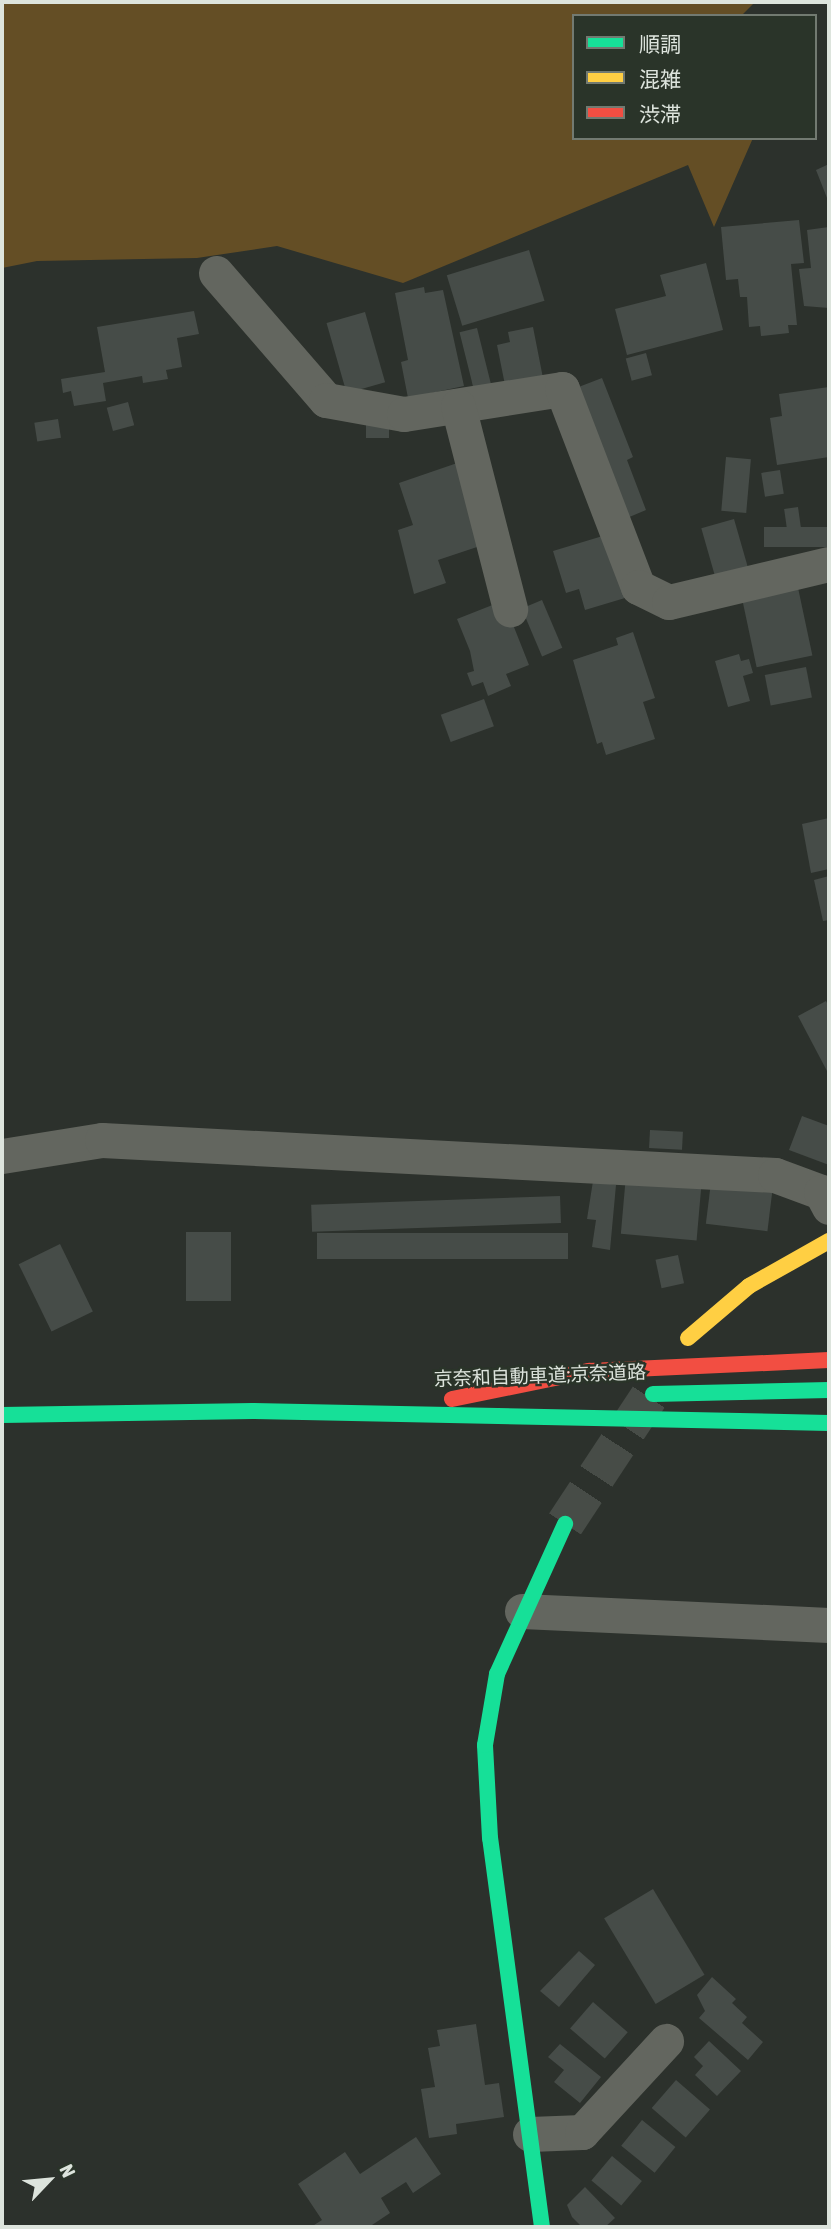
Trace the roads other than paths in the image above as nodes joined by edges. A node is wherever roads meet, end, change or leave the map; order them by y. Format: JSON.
{"nodes":[{"id":1,"x":216,"y":274,"type":"dead end"},
{"id":2,"x":458,"y":406,"type":"junction"},
{"id":3,"x":829,"y":564,"type":"edge"},
{"id":4,"x":510,"y":609,"type":"dead end"},
{"id":5,"x":2,"y":1156,"type":"edge"},
{"id":6,"x":829,"y":1207,"type":"edge"},
{"id":7,"x":829,"y":1241,"type":"edge"},
{"id":8,"x":688,"y":1338,"type":"dead end"},
{"id":9,"x":829,"y":1360,"type":"edge"},
{"id":10,"x":829,"y":1390,"type":"edge"},
{"id":11,"x":634,"y":1395,"type":"dead end"},
{"id":12,"x":564,"y":1396,"type":"dead end"},
{"id":13,"x":452,"y":1399,"type":"junction"},
{"id":14,"x":253,"y":1411,"type":"junction"},
{"id":15,"x":2,"y":1415,"type":"edge"},
{"id":16,"x":829,"y":1423,"type":"edge"},
{"id":17,"x":565,"y":1524,"type":"tunnel mouth"},
{"id":18,"x":522,"y":1611,"type":"junction"},
{"id":19,"x":829,"y":1625,"type":"edge"},
{"id":20,"x":666,"y":2041,"type":"dead end"},
{"id":21,"x":530,"y":2134,"type":"junction"},
{"id":22,"x":542,"y":2227,"type":"edge"}],
"edges":[{"from":1,"to":2,"type":"street"},
{"from":2,"to":3,"type":"street"},
{"from":2,"to":4,"type":"street"},
{"from":5,"to":6,"type":"street"},
{"from":7,"to":8,"type":"main road"},
{"from":9,"to":13,"type":"main road"},
{"from":10,"to":11,"type":"main road","name":"京奈和自動車道;京奈道路"},
{"from":12,"to":13,"type":"main road","name":"京奈和自動車道;京奈道路"},
{"from":13,"to":14,"type":"main road","name":"京奈和自動車道;京奈道路"},
{"from":14,"to":15,"type":"main road","name":"京奈和自動車道;京奈道路"},
{"from":14,"to":16,"type":"main road","name":"京奈和自動車道;京奈道路"},
{"from":17,"to":18,"type":"main road"},
{"from":18,"to":19,"type":"street"},
{"from":18,"to":21,"type":"main road"},
{"from":20,"to":21,"type":"street"},
{"from":21,"to":22,"type":"main road"}]}
